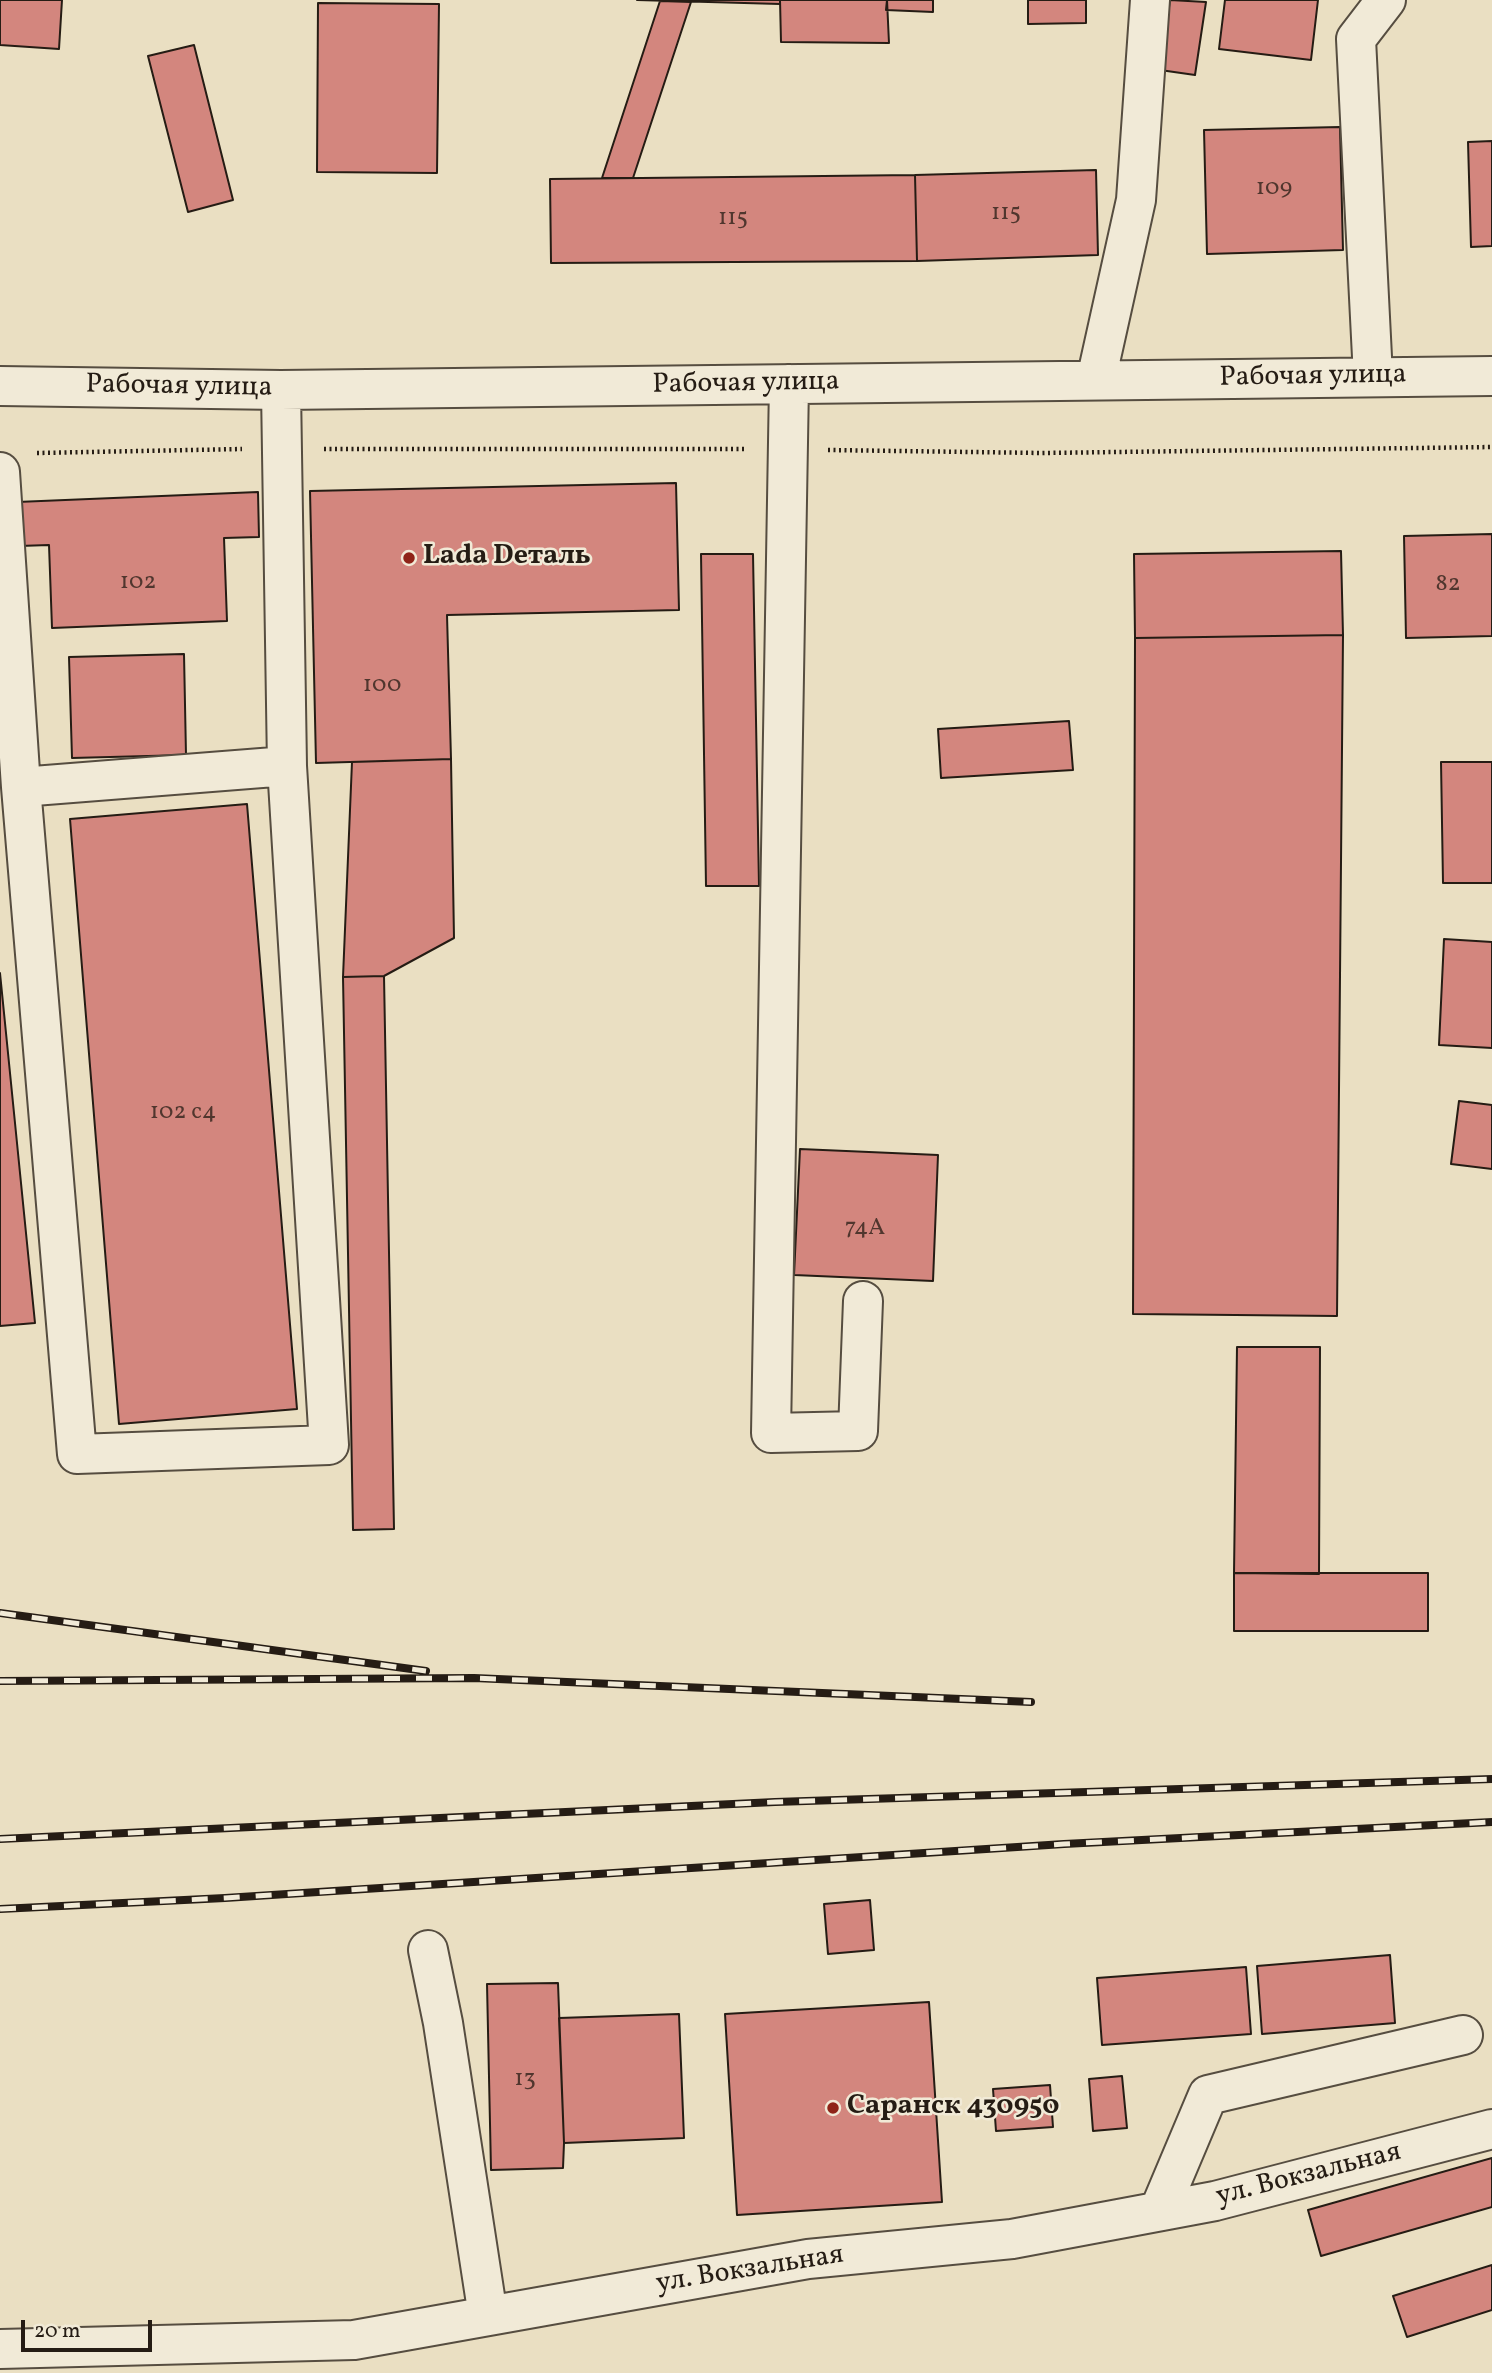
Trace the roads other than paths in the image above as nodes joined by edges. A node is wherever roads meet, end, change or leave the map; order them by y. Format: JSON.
{"nodes":[{"id":1,"x":1150,"y":0,"type":"edge"},
{"id":2,"x":1385,"y":0,"type":"edge"},
{"id":3,"x":1492,"y":376,"type":"edge"},
{"id":4,"x":1373,"y":377,"type":"junction"},
{"id":5,"x":1096,"y":380,"type":"junction"},
{"id":6,"x":789,"y":384,"type":"junction"},
{"id":7,"x":0,"y":386,"type":"edge"},
{"id":8,"x":281,"y":390,"type":"junction"},
{"id":9,"x":0,"y":472,"type":"edge"},
{"id":10,"x":287,"y":766,"type":"junction"},
{"id":11,"x":21,"y":788,"type":"junction"},
{"id":12,"x":863,"y":1301,"type":"dead end"},
{"id":13,"x":428,"y":1950,"type":"dead end"},
{"id":14,"x":1463,"y":2035,"type":"dead end"},
{"id":15,"x":1492,"y":2129,"type":"edge"},
{"id":16,"x":1159,"y":2211,"type":"junction"},
{"id":17,"x":488,"y":2316,"type":"junction"},
{"id":18,"x":0,"y":2349,"type":"edge"}],
"edges":[{"from":1,"to":5,"type":"street"},
{"from":2,"to":4,"type":"street"},
{"from":3,"to":4,"type":"street","name":"Рабочая улица"},
{"from":4,"to":5,"type":"street","name":"Рабочая улица"},
{"from":5,"to":6,"type":"street","name":"Рабочая улица"},
{"from":6,"to":8,"type":"street","name":"Рабочая улица"},
{"from":6,"to":12,"type":"street"},
{"from":7,"to":8,"type":"street","name":"Рабочая улица"},
{"from":8,"to":10,"type":"street"},
{"from":9,"to":11,"type":"street"},
{"from":10,"to":11,"type":"street"},
{"from":10,"to":11,"type":"street"},
{"from":13,"to":17,"type":"street"},
{"from":14,"to":16,"type":"street"},
{"from":15,"to":16,"type":"street","name":"ул. Вокзальная"},
{"from":16,"to":17,"type":"street","name":"ул. Вокзальная"},
{"from":17,"to":18,"type":"street","name":"ул. Вокзальная"}]}
